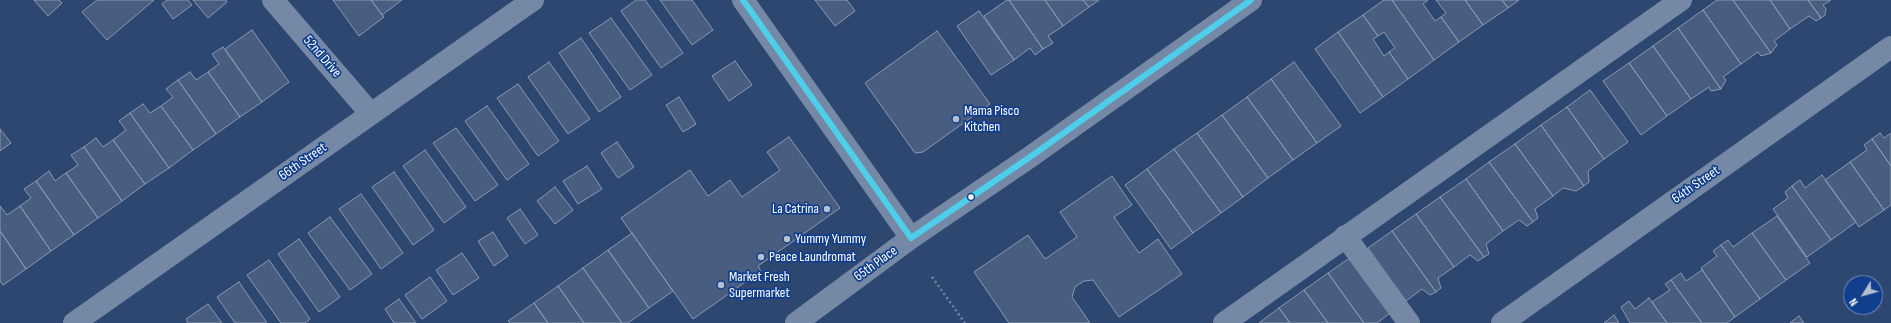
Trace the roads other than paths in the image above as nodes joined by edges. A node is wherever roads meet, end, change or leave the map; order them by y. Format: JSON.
{"nodes":[{"id":1,"x":273,"y":0,"type":"edge"},
{"id":2,"x":533,"y":0,"type":"edge"},
{"id":3,"x":743,"y":0,"type":"edge"},
{"id":4,"x":1251,"y":0,"type":"edge"},
{"id":5,"x":1681,"y":0,"type":"edge"},
{"id":6,"x":1891,"y":47,"type":"edge"},
{"id":7,"x":371,"y":114,"type":"junction"},
{"id":8,"x":1345,"y":236,"type":"junction"},
{"id":9,"x":911,"y":238,"type":"junction"},
{"id":10,"x":74,"y":323,"type":"edge"},
{"id":11,"x":796,"y":323,"type":"edge"},
{"id":12,"x":1224,"y":323,"type":"edge"},
{"id":13,"x":1409,"y":323,"type":"edge"},
{"id":14,"x":1502,"y":323,"type":"edge"}],
"edges":[{"from":1,"to":7,"type":"street","name":"52nd Drive"},
{"from":2,"to":7,"type":"street","name":"66th Street"},
{"from":3,"to":9,"type":"street"},
{"from":4,"to":9,"type":"street","name":"65th Place"},
{"from":5,"to":8,"type":"street"},
{"from":6,"to":14,"type":"street","name":"64th Street"},
{"from":7,"to":10,"type":"street","name":"66th Street"},
{"from":8,"to":12,"type":"street"},
{"from":8,"to":13,"type":"street"},
{"from":9,"to":11,"type":"street","name":"65th Place"}]}
